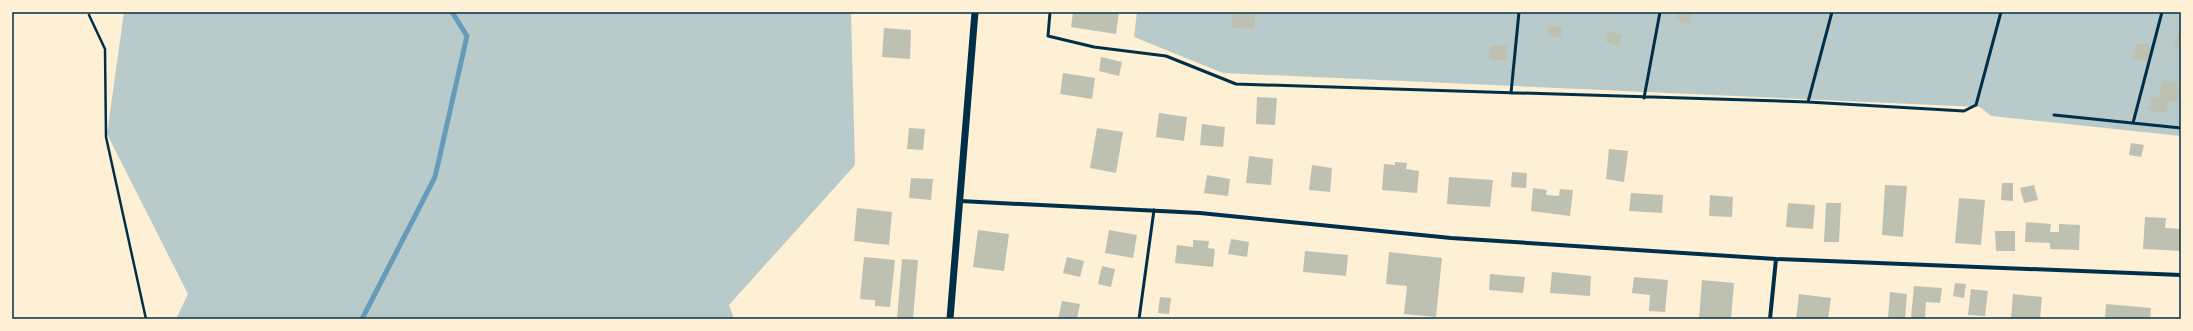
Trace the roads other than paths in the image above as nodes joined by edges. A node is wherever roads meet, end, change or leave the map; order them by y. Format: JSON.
{"nodes":[{"id":1,"x":975,"y":12,"type":"edge"},
{"id":2,"x":1050,"y":12,"type":"edge"},
{"id":3,"x":1518,"y":12,"type":"edge"},
{"id":4,"x":1660,"y":12,"type":"edge"},
{"id":5,"x":1832,"y":12,"type":"edge"},
{"id":6,"x":2001,"y":12,"type":"edge"},
{"id":7,"x":2162,"y":12,"type":"edge"},
{"id":8,"x":1511,"y":93,"type":"junction"},
{"id":9,"x":1644,"y":98,"type":"junction"},
{"id":10,"x":1808,"y":102,"type":"junction"},
{"id":11,"x":2054,"y":115,"type":"dead end"},
{"id":12,"x":2133,"y":124,"type":"junction"},
{"id":13,"x":2181,"y":128,"type":"edge"},
{"id":14,"x":960,"y":201,"type":"junction"},
{"id":15,"x":1154,"y":210,"type":"junction"},
{"id":16,"x":1776,"y":259,"type":"junction"},
{"id":17,"x":2181,"y":275,"type":"edge"},
{"id":18,"x":950,"y":319,"type":"edge"},
{"id":19,"x":1139,"y":319,"type":"edge"},
{"id":20,"x":1770,"y":319,"type":"edge"}],
"edges":[{"from":1,"to":14,"type":"street"},
{"from":2,"to":8,"type":"lane"},
{"from":3,"to":8,"type":"lane"},
{"from":4,"to":9,"type":"lane"},
{"from":5,"to":10,"type":"lane"},
{"from":6,"to":10,"type":"lane"},
{"from":7,"to":12,"type":"lane"},
{"from":8,"to":9,"type":"lane"},
{"from":9,"to":10,"type":"lane"},
{"from":11,"to":12,"type":"lane"},
{"from":12,"to":13,"type":"lane"},
{"from":14,"to":15,"type":"street"},
{"from":14,"to":18,"type":"street"},
{"from":15,"to":16,"type":"street"},
{"from":15,"to":19,"type":"lane"},
{"from":16,"to":17,"type":"street"},
{"from":16,"to":20,"type":"street"}]}
